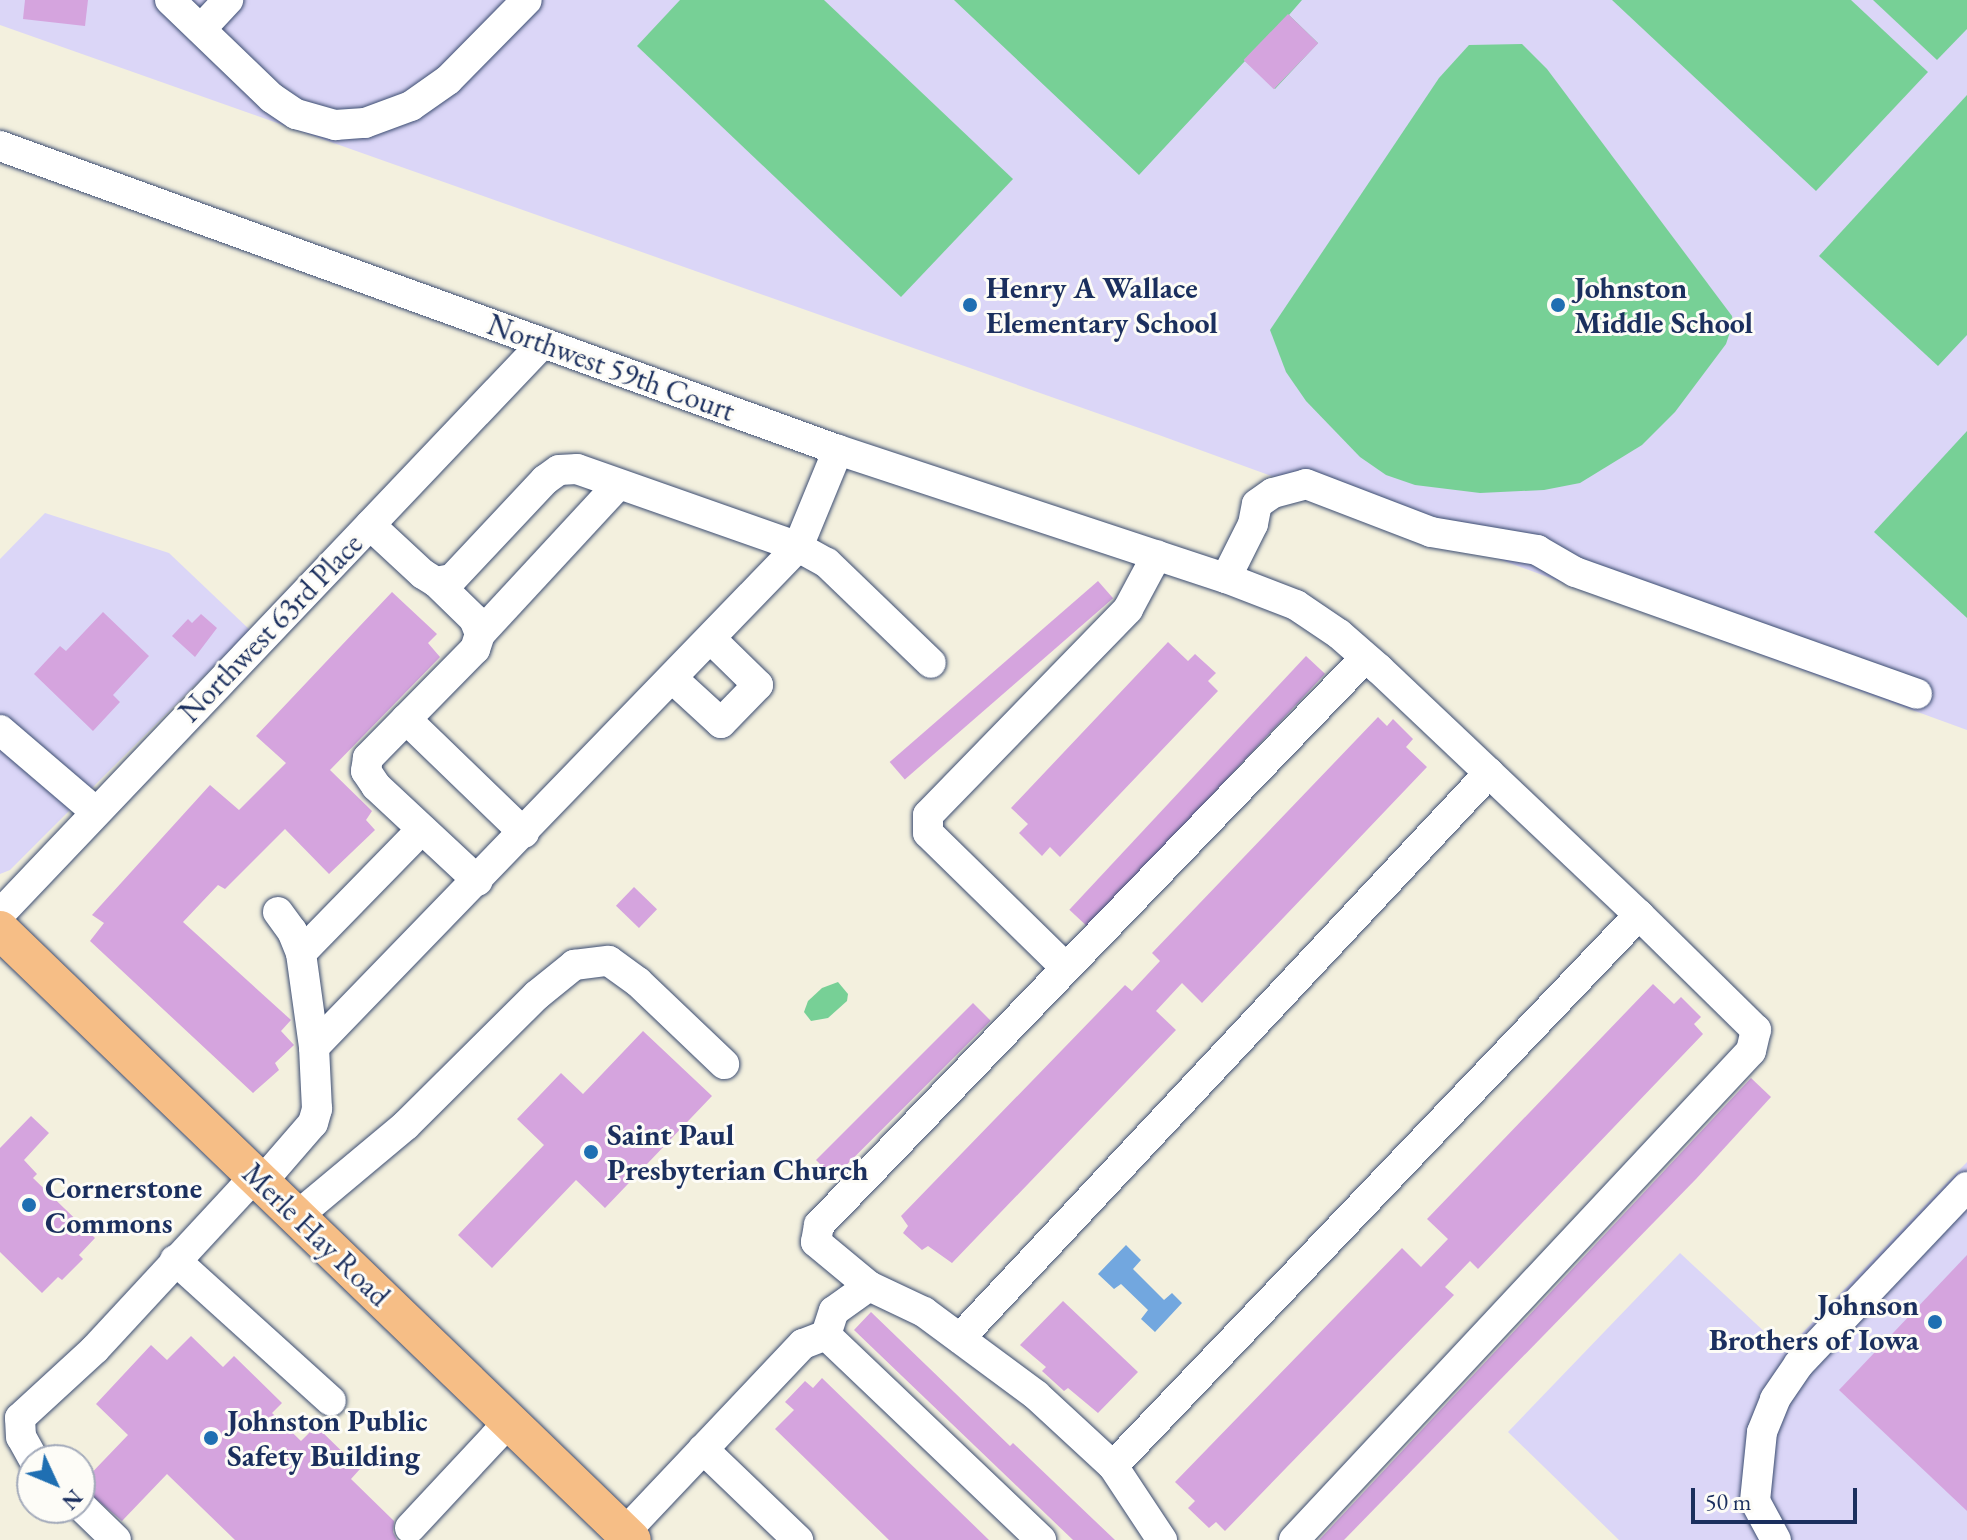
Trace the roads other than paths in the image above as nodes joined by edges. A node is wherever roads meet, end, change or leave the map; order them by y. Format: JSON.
{"nodes":[{"id":1,"x":170,"y":0,"type":"edge"},
{"id":2,"x":228,"y":0,"type":"edge"},
{"id":3,"x":527,"y":0,"type":"edge"},
{"id":4,"x":201,"y":29,"type":"junction"},
{"id":5,"x":0,"y":146,"type":"edge"},
{"id":6,"x":543,"y":343,"type":"junction"},
{"id":7,"x":838,"y":450,"type":"junction"},
{"id":8,"x":618,"y":485,"type":"junction"},
{"id":9,"x":370,"y":525,"type":"junction"},
{"id":10,"x":798,"y":547,"type":"junction"},
{"id":11,"x":1157,"y":555,"type":"junction"},
{"id":12,"x":1226,"y":578,"type":"junction"},
{"id":13,"x":436,"y":582,"type":"junction"},
{"id":14,"x":480,"y":634,"type":"junction"},
{"id":15,"x":712,"y":640,"type":"junction"},
{"id":16,"x":1365,"y":658,"type":"junction"},
{"id":17,"x":931,"y":663,"type":"dead end"},
{"id":18,"x":673,"y":679,"type":"junction"},
{"id":19,"x":1917,"y":694,"type":"dead end"},
{"id":20,"x":406,"y":719,"type":"junction"},
{"id":21,"x":0,"y":730,"type":"edge"},
{"id":22,"x":1489,"y":773,"type":"junction"},
{"id":23,"x":96,"y":812,"type":"junction"},
{"id":24,"x":422,"y":829,"type":"junction"},
{"id":25,"x":524,"y":833,"type":"junction"},
{"id":26,"x":478,"y":881,"type":"junction"},
{"id":27,"x":278,"y":912,"type":"dead end"},
{"id":28,"x":0,"y":914,"type":"edge"},
{"id":29,"x":1639,"y":915,"type":"junction"},
{"id":30,"x":0,"y":930,"type":"edge"},
{"id":31,"x":301,"y":953,"type":"junction"},
{"id":32,"x":1066,"y":968,"type":"junction"},
{"id":33,"x":314,"y":1047,"type":"junction"},
{"id":34,"x":724,"y":1064,"type":"dead end"},
{"id":35,"x":258,"y":1180,"type":"junction"},
{"id":36,"x":1967,"y":1187,"type":"edge"},
{"id":37,"x":296,"y":1217,"type":"junction"},
{"id":38,"x":175,"y":1260,"type":"junction"},
{"id":39,"x":869,"y":1286,"type":"junction"},
{"id":40,"x":826,"y":1335,"type":"junction"},
{"id":41,"x":960,"y":1338,"type":"junction"},
{"id":42,"x":331,"y":1401,"type":"dead end"},
{"id":43,"x":509,"y":1422,"type":"junction"},
{"id":44,"x":25,"y":1444,"type":"edge"},
{"id":45,"x":703,"y":1449,"type":"junction"},
{"id":46,"x":1113,"y":1466,"type":"junction"},
{"id":47,"x":96,"y":1521,"type":"edge"},
{"id":48,"x":410,"y":1528,"type":"dead end"},
{"id":49,"x":622,"y":1536,"type":"edge"},
{"id":50,"x":116,"y":1540,"type":"edge"},
{"id":51,"x":798,"y":1540,"type":"edge"},
{"id":52,"x":1041,"y":1540,"type":"edge"},
{"id":53,"x":1162,"y":1540,"type":"edge"},
{"id":54,"x":1294,"y":1540,"type":"edge"},
{"id":55,"x":1776,"y":1540,"type":"edge"}],
"edges":[{"from":1,"to":4,"type":"street"},
{"from":2,"to":4,"type":"street"},
{"from":3,"to":4,"type":"street"},
{"from":5,"to":6,"type":"street","name":"Northwest 59th Court"},
{"from":6,"to":7,"type":"street","name":"Northwest 59th Court"},
{"from":6,"to":9,"type":"street","name":"Northwest 63rd Place"},
{"from":7,"to":10,"type":"street"},
{"from":7,"to":11,"type":"street","name":"Northwest 59th Court"},
{"from":8,"to":10,"type":"street"},
{"from":8,"to":13,"type":"street"},
{"from":8,"to":14,"type":"street"},
{"from":9,"to":13,"type":"street"},
{"from":9,"to":23,"type":"street","name":"Northwest 63rd Place"},
{"from":10,"to":15,"type":"street"},
{"from":10,"to":17,"type":"street"},
{"from":11,"to":12,"type":"street","name":"Northwest 59th Court"},
{"from":11,"to":32,"type":"street"},
{"from":12,"to":16,"type":"street","name":"Northwest 59th Court"},
{"from":12,"to":19,"type":"street"},
{"from":13,"to":14,"type":"street"},
{"from":14,"to":20,"type":"street"},
{"from":15,"to":18,"type":"street"},
{"from":15,"to":18,"type":"street"},
{"from":16,"to":22,"type":"street","name":"Northwest 59th Court"},
{"from":16,"to":32,"type":"street"},
{"from":18,"to":25,"type":"street"},
{"from":20,"to":24,"type":"street"},
{"from":20,"to":25,"type":"street"},
{"from":21,"to":23,"type":"street"},
{"from":22,"to":29,"type":"street","name":"Northwest 59th Court"},
{"from":22,"to":41,"type":"street"},
{"from":23,"to":28,"type":"street","name":"Northwest 63rd Place"},
{"from":24,"to":26,"type":"street"},
{"from":24,"to":31,"type":"street"},
{"from":25,"to":26,"type":"street"},
{"from":26,"to":33,"type":"street"},
{"from":27,"to":31,"type":"street"},
{"from":29,"to":46,"type":"street"},
{"from":29,"to":54,"type":"street","name":"Northwest 59th Court"},
{"from":30,"to":35,"type":"main road","name":"Merle Hay Road"},
{"from":31,"to":33,"type":"street"},
{"from":32,"to":39,"type":"street"},
{"from":33,"to":35,"type":"street"},
{"from":34,"to":37,"type":"street"},
{"from":35,"to":37,"type":"main road","name":"Merle Hay Road"},
{"from":35,"to":38,"type":"street"},
{"from":36,"to":55,"type":"street"},
{"from":37,"to":43,"type":"main road","name":"Merle Hay Road"},
{"from":38,"to":42,"type":"street"},
{"from":38,"to":44,"type":"street"},
{"from":39,"to":40,"type":"street"},
{"from":39,"to":41,"type":"street"},
{"from":40,"to":45,"type":"street"},
{"from":40,"to":52,"type":"street"},
{"from":41,"to":46,"type":"street"},
{"from":43,"to":48,"type":"street"},
{"from":43,"to":49,"type":"main road","name":"Merle Hay Road"},
{"from":45,"to":49,"type":"street"},
{"from":45,"to":51,"type":"street"},
{"from":46,"to":53,"type":"street"},
{"from":47,"to":50,"type":"street"}]}
